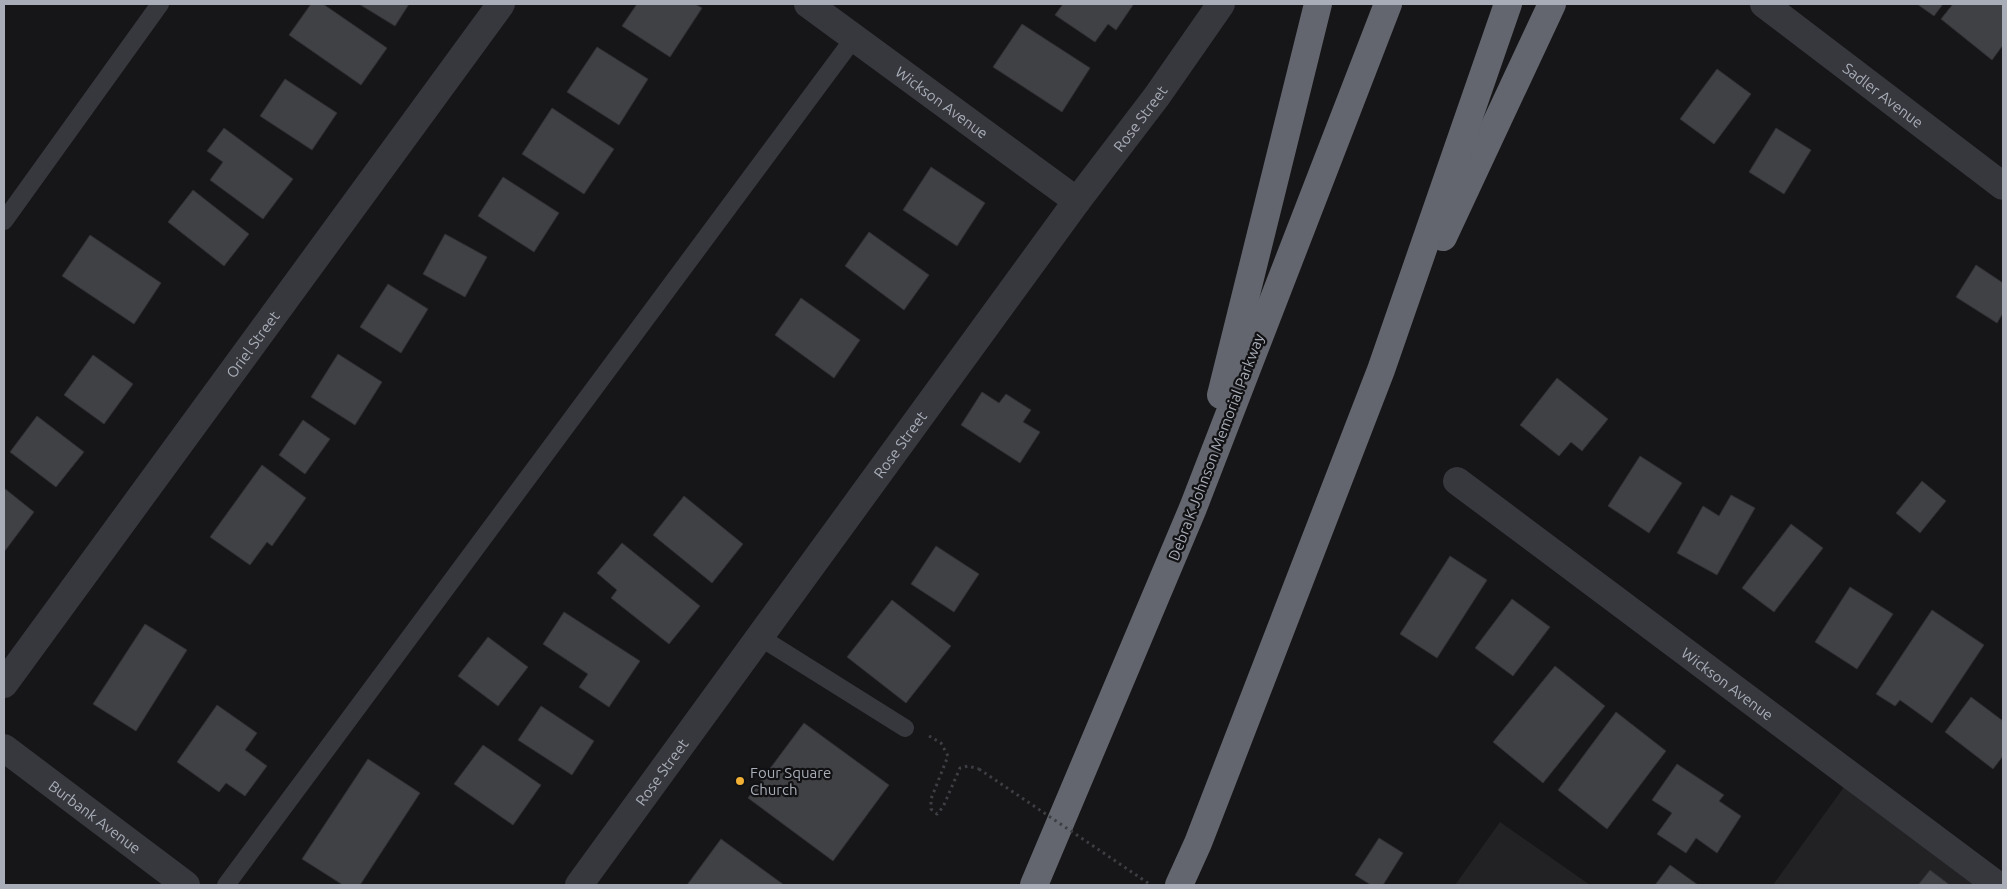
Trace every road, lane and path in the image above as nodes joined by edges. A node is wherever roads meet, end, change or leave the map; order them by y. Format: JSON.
{"nodes":[{"id":1,"x":160,"y":4,"type":"edge"},
{"id":2,"x":501,"y":4,"type":"edge"},
{"id":3,"x":808,"y":4,"type":"edge"},
{"id":4,"x":1221,"y":4,"type":"edge"},
{"id":5,"x":1318,"y":4,"type":"edge"},
{"id":6,"x":1388,"y":4,"type":"edge"},
{"id":7,"x":1508,"y":4,"type":"edge"},
{"id":8,"x":1552,"y":4,"type":"edge"},
{"id":9,"x":1764,"y":4,"type":"edge"},
{"id":10,"x":854,"y":38,"type":"junction"},
{"id":11,"x":2003,"y":186,"type":"edge"},
{"id":12,"x":1077,"y":201,"type":"junction"},
{"id":13,"x":4,"y":220,"type":"edge"},
{"id":14,"x":1381,"y":370,"type":"junction"},
{"id":15,"x":1458,"y":481,"type":"dead end"},
{"id":16,"x":1193,"y":508,"type":"junction"},
{"id":17,"x":760,"y":637,"type":"junction"},
{"id":18,"x":4,"y":684,"type":"edge"},
{"id":19,"x":905,"y":728,"type":"joint"},
{"id":20,"x":4,"y":748,"type":"edge"},
{"id":21,"x":186,"y":885,"type":"edge"},
{"id":22,"x":226,"y":885,"type":"edge"},
{"id":23,"x":579,"y":885,"type":"edge"},
{"id":24,"x":1034,"y":885,"type":"edge"},
{"id":25,"x":1152,"y":885,"type":"edge"},
{"id":26,"x":1179,"y":885,"type":"edge"},
{"id":27,"x":1997,"y":885,"type":"edge"}],
"edges":[{"from":1,"to":13,"type":"lane"},
{"from":2,"to":18,"type":"street","name":"Oriel Street"},
{"from":3,"to":10,"type":"street","name":"Wickson Avenue"},
{"from":4,"to":12,"type":"street","name":"Rose Street"},
{"from":5,"to":16,"type":"highway"},
{"from":6,"to":16,"type":"highway","name":"Debra K Johnson Memorial Parkway"},
{"from":7,"to":14,"type":"highway"},
{"from":8,"to":14,"type":"highway"},
{"from":9,"to":11,"type":"street","name":"Sadler Avenue"},
{"from":10,"to":12,"type":"street","name":"Wickson Avenue"},
{"from":10,"to":22,"type":"lane"},
{"from":12,"to":17,"type":"street","name":"Rose Street"},
{"from":14,"to":26,"type":"highway"},
{"from":15,"to":27,"type":"street","name":"Wickson Avenue"},
{"from":16,"to":24,"type":"highway","name":"Debra K Johnson Memorial Parkway"},
{"from":17,"to":19,"type":"lane"},
{"from":17,"to":23,"type":"street","name":"Rose Street"},
{"from":19,"to":25,"type":"path","bridge":true},
{"from":20,"to":21,"type":"street","name":"Burbank Avenue"}]}
